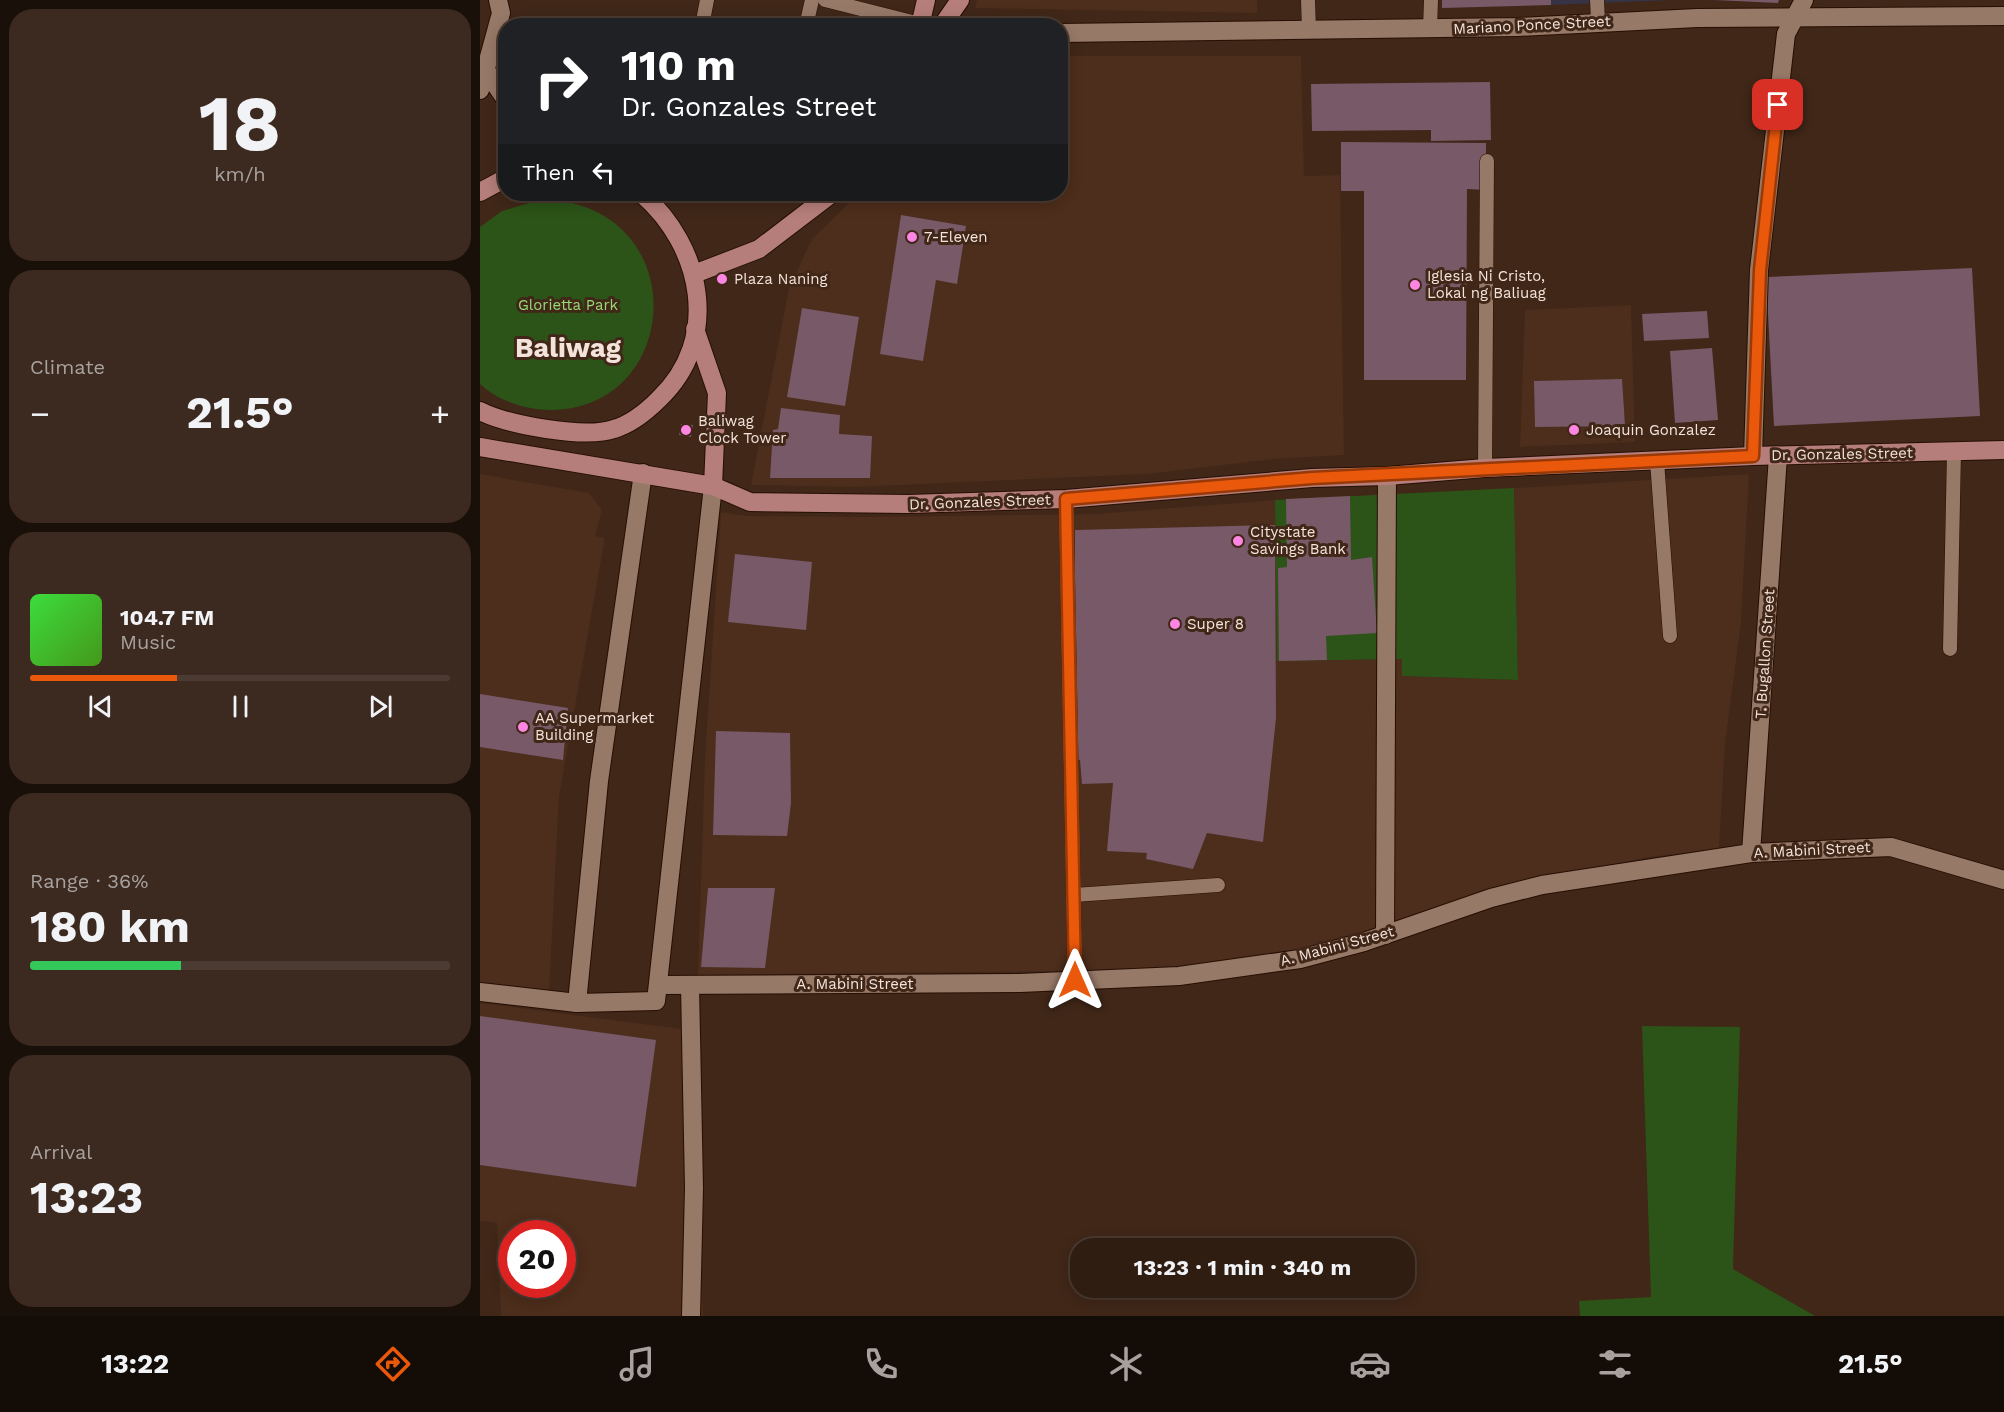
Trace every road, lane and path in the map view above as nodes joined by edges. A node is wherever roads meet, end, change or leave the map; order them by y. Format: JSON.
{"nodes":[{"id":1,"x":498,"y":0,"type":"edge"},
{"id":2,"x":707,"y":0,"type":"edge"},
{"id":3,"x":812,"y":0,"type":"edge"},
{"id":4,"x":825,"y":0,"type":"edge"},
{"id":5,"x":926,"y":0,"type":"edge"},
{"id":6,"x":960,"y":0,"type":"edge"},
{"id":7,"x":1308,"y":0,"type":"edge"},
{"id":8,"x":1431,"y":0,"type":"edge"},
{"id":9,"x":1598,"y":0,"type":"edge"},
{"id":10,"x":1804,"y":0,"type":"edge"},
{"id":11,"x":2004,"y":16,"type":"edge"},
{"id":12,"x":1796,"y":17,"type":"junction"},
{"id":13,"x":500,"y":18,"type":"edge"},
{"id":14,"x":704,"y":18,"type":"edge"},
{"id":15,"x":808,"y":18,"type":"edge"},
{"id":16,"x":896,"y":18,"type":"edge"},
{"id":17,"x":924,"y":18,"type":"edge"},
{"id":18,"x":948,"y":18,"type":"edge"},
{"id":19,"x":1598,"y":21,"type":"junction"},
{"id":20,"x":498,"y":24,"type":"edge"},
{"id":21,"x":1430,"y":29,"type":"junction"},
{"id":22,"x":1309,"y":31,"type":"junction"},
{"id":23,"x":1068,"y":33,"type":"edge"},
{"id":24,"x":485,"y":69,"type":"junction"},
{"id":25,"x":498,"y":88,"type":"edge"},
{"id":26,"x":480,"y":90,"type":"edge"},
{"id":27,"x":1487,"y":161,"type":"dead end"},
{"id":28,"x":498,"y":182,"type":"edge"},
{"id":29,"x":480,"y":192,"type":"edge"},
{"id":30,"x":650,"y":201,"type":"edge"},
{"id":31,"x":822,"y":201,"type":"edge"},
{"id":32,"x":694,"y":274,"type":"junction"},
{"id":33,"x":695,"y":330,"type":"junction"},
{"id":34,"x":484,"y":415,"type":"edge"},
{"id":35,"x":480,"y":447,"type":"edge"},
{"id":36,"x":2004,"y":450,"type":"edge"},
{"id":37,"x":1954,"y":452,"type":"junction"},
{"id":38,"x":1753,"y":456,"type":"junction"},
{"id":39,"x":1778,"y":456,"type":"junction"},
{"id":40,"x":1657,"y":461,"type":"junction"},
{"id":41,"x":1485,"y":468,"type":"junction"},
{"id":42,"x":642,"y":473,"type":"junction"},
{"id":43,"x":1387,"y":476,"type":"junction"},
{"id":44,"x":713,"y":486,"type":"junction"},
{"id":45,"x":1066,"y":499,"type":"junction"},
{"id":46,"x":1670,"y":636,"type":"dead end"},
{"id":47,"x":1950,"y":649,"type":"dead end"},
{"id":48,"x":1751,"y":853,"type":"junction"},
{"id":49,"x":2004,"y":880,"type":"edge"},
{"id":50,"x":1218,"y":885,"type":"dead end"},
{"id":51,"x":1074,"y":895,"type":"junction"},
{"id":52,"x":1385,"y":934,"type":"junction"},
{"id":53,"x":1075,"y":980,"type":"junction"},
{"id":54,"x":690,"y":985,"type":"junction"},
{"id":55,"x":480,"y":992,"type":"edge"},
{"id":56,"x":657,"y":993,"type":"junction"},
{"id":57,"x":577,"y":1002,"type":"junction"},
{"id":58,"x":691,"y":1316,"type":"edge"}],
"edges":[{"from":1,"to":13,"type":"street"},
{"from":2,"to":14,"type":"lane"},
{"from":3,"to":15,"type":"lane"},
{"from":4,"to":16,"type":"lane"},
{"from":5,"to":17,"type":"main road"},
{"from":6,"to":18,"type":"main road"},
{"from":7,"to":22,"type":"lane"},
{"from":8,"to":21,"type":"lane"},
{"from":9,"to":19,"type":"lane"},
{"from":10,"to":12,"type":"street"},
{"from":11,"to":12,"type":"street","name":"Mariano Ponce Street"},
{"from":12,"to":19,"type":"street","name":"Mariano Ponce Street"},
{"from":12,"to":38,"type":"street"},
{"from":19,"to":21,"type":"street","name":"Mariano Ponce Street"},
{"from":20,"to":24,"type":"street"},
{"from":21,"to":22,"type":"street","name":"Mariano Ponce Street"},
{"from":22,"to":23,"type":"street","name":"Mariano Ponce Street"},
{"from":24,"to":25,"type":"street"},
{"from":24,"to":26,"type":"street"},
{"from":27,"to":41,"type":"lane"},
{"from":28,"to":29,"type":"main road"},
{"from":30,"to":32,"type":"main road"},
{"from":31,"to":32,"type":"main road"},
{"from":32,"to":33,"type":"main road"},
{"from":33,"to":34,"type":"main road"},
{"from":33,"to":44,"type":"main road"},
{"from":35,"to":42,"type":"main road","name":"Dr. Gonzales Street"},
{"from":36,"to":37,"type":"main road","name":"Dr. Gonzales Street"},
{"from":37,"to":39,"type":"main road","name":"Dr. Gonzales Street"},
{"from":37,"to":47,"type":"lane"},
{"from":38,"to":39,"type":"main road","name":"Dr. Gonzales Street"},
{"from":38,"to":40,"type":"main road","name":"Dr. Gonzales Street"},
{"from":39,"to":48,"type":"street","name":"T. Bugallon Street"},
{"from":40,"to":41,"type":"main road","name":"Dr. Gonzales Street"},
{"from":40,"to":46,"type":"lane"},
{"from":41,"to":43,"type":"main road","name":"Dr. Gonzales Street"},
{"from":42,"to":44,"type":"main road","name":"Dr. Gonzales Street"},
{"from":42,"to":57,"type":"street"},
{"from":43,"to":45,"type":"main road","name":"Dr. Gonzales Street"},
{"from":43,"to":52,"type":"street"},
{"from":44,"to":45,"type":"main road","name":"Dr. Gonzales Street"},
{"from":44,"to":56,"type":"street"},
{"from":45,"to":51,"type":"lane"},
{"from":48,"to":49,"type":"street","name":"A. Mabini Street"},
{"from":48,"to":52,"type":"street","name":"A. Mabini Street"},
{"from":50,"to":51,"type":"lane"},
{"from":51,"to":53,"type":"lane"},
{"from":52,"to":53,"type":"street","name":"A. Mabini Street"},
{"from":53,"to":54,"type":"street","name":"A. Mabini Street"},
{"from":54,"to":56,"type":"street","name":"A. Mabini Street"},
{"from":54,"to":58,"type":"street"},
{"from":55,"to":57,"type":"street","name":"A. Mabini Street"},
{"from":56,"to":57,"type":"street","name":"A. Mabini Street"}]}
